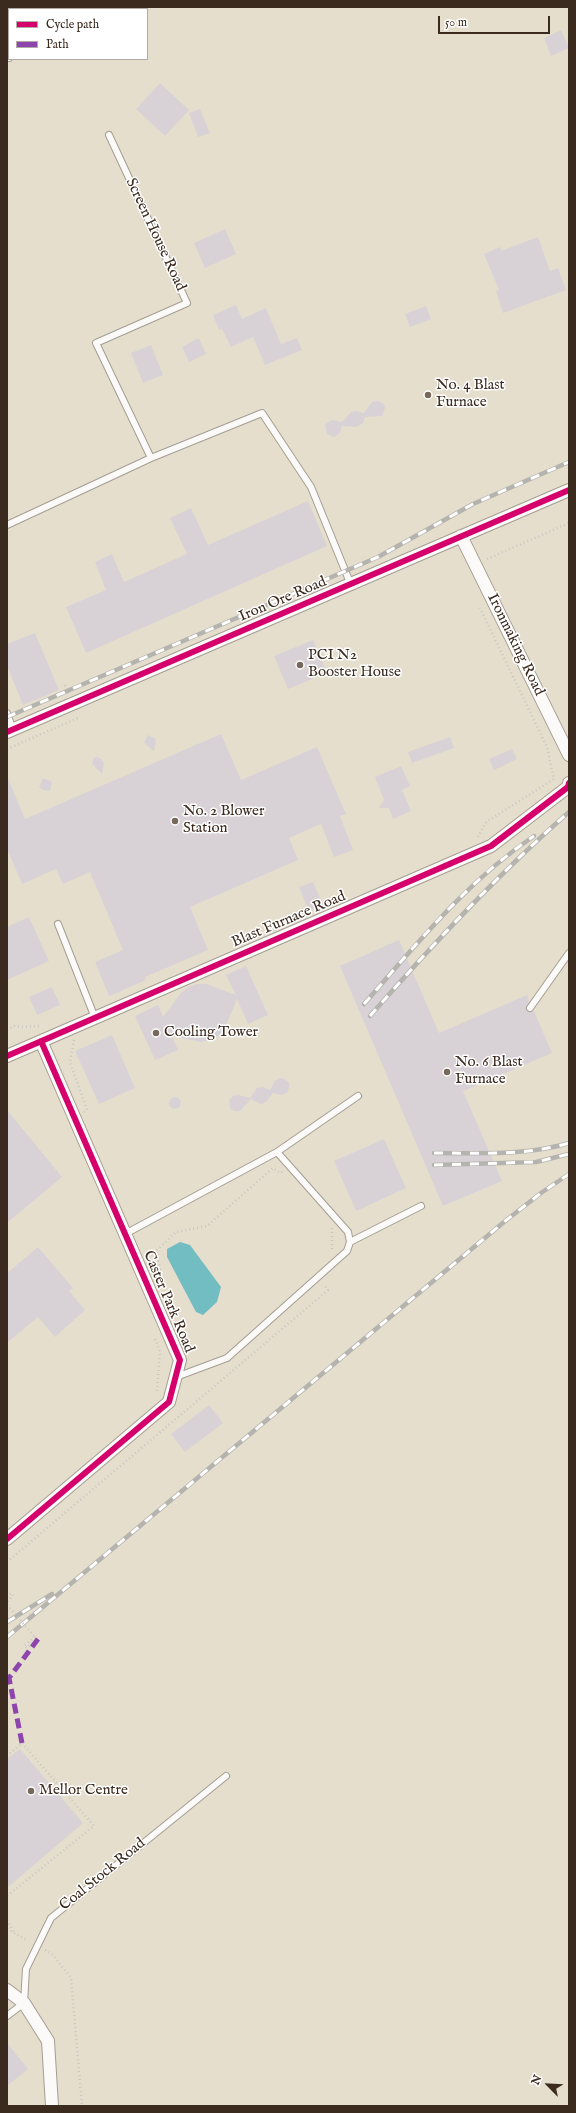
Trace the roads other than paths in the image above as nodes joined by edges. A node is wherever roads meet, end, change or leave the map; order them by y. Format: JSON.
{"nodes":[{"id":1,"x":109,"y":135,"type":"dead end"},
{"id":2,"x":151,"y":458,"type":"junction"},
{"id":3,"x":569,"y":490,"type":"edge"},
{"id":4,"x":7,"y":525,"type":"edge"},
{"id":5,"x":461,"y":536,"type":"junction"},
{"id":6,"x":351,"y":585,"type":"junction"},
{"id":7,"x":7,"y":713,"type":"edge"},
{"id":8,"x":10,"y":731,"type":"edge"},
{"id":9,"x":569,"y":755,"type":"edge"},
{"id":10,"x":569,"y":785,"type":"edge"},
{"id":11,"x":58,"y":924,"type":"dead end"},
{"id":12,"x":569,"y":952,"type":"edge"},
{"id":13,"x":530,"y":1008,"type":"dead end"},
{"id":14,"x":95,"y":1018,"type":"junction"},
{"id":15,"x":41,"y":1041,"type":"junction"},
{"id":16,"x":7,"y":1056,"type":"edge"},
{"id":17,"x":358,"y":1096,"type":"dead end"},
{"id":18,"x":277,"y":1152,"type":"junction"},
{"id":19,"x":421,"y":1206,"type":"dead end"},
{"id":20,"x":125,"y":1234,"type":"junction"},
{"id":21,"x":350,"y":1242,"type":"junction"},
{"id":22,"x":176,"y":1377,"type":"junction"},
{"id":23,"x":7,"y":1539,"type":"edge"},
{"id":24,"x":226,"y":1776,"type":"dead end"},
{"id":25,"x":7,"y":1990,"type":"edge"},
{"id":26,"x":24,"y":2003,"type":"junction"},
{"id":27,"x":7,"y":2016,"type":"edge"},
{"id":28,"x":52,"y":2106,"type":"edge"}],
"edges":[{"from":1,"to":2,"type":"lane","name":"Screen House Road"},
{"from":2,"to":4,"type":"lane"},
{"from":2,"to":6,"type":"lane"},
{"from":3,"to":5,"type":"street","name":"Iron Ore Road"},
{"from":5,"to":6,"type":"street","name":"Iron Ore Road"},
{"from":5,"to":9,"type":"street","name":"Ironmaking Road"},
{"from":6,"to":8,"type":"street","name":"Iron Ore Road"},
{"from":7,"to":8,"type":"lane"},
{"from":10,"to":14,"type":"street","name":"Blast Furnace Road"},
{"from":11,"to":14,"type":"lane"},
{"from":12,"to":13,"type":"lane"},
{"from":14,"to":15,"type":"street","name":"Blast Furnace Road"},
{"from":15,"to":16,"type":"street","name":"Blast Furnace Road"},
{"from":15,"to":20,"type":"street","name":"Caster Park Road"},
{"from":17,"to":18,"type":"lane"},
{"from":18,"to":20,"type":"lane"},
{"from":18,"to":21,"type":"lane"},
{"from":19,"to":21,"type":"lane"},
{"from":20,"to":22,"type":"street","name":"Caster Park Road"},
{"from":21,"to":22,"type":"lane"},
{"from":22,"to":23,"type":"street","name":"Caster Park Road"},
{"from":24,"to":26,"type":"lane","name":"Coal Stock Road"},
{"from":25,"to":26,"type":"street"},
{"from":26,"to":27,"type":"lane"},
{"from":26,"to":28,"type":"street"}]}
